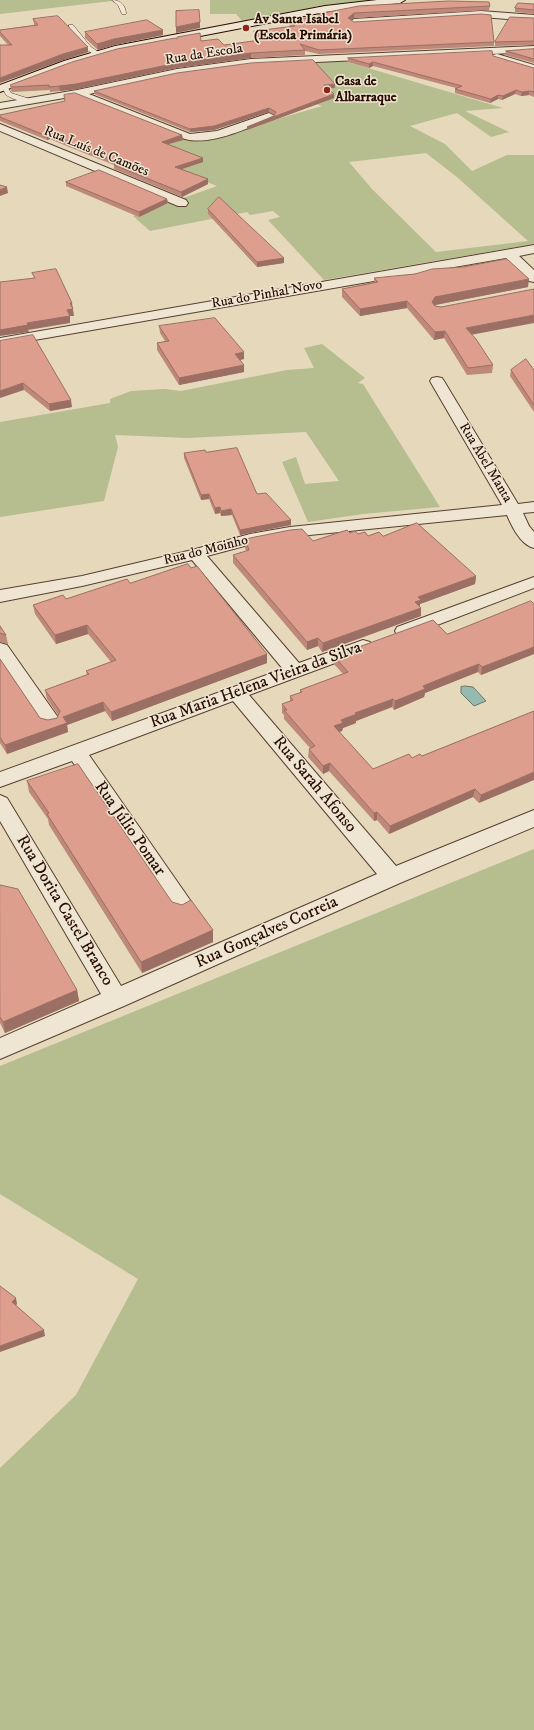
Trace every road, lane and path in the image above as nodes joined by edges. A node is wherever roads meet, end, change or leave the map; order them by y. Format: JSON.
{"nodes":[{"id":1,"x":115,"y":0,"type":"edge"},
{"id":2,"x":400,"y":0,"type":"edge"},
{"id":3,"x":124,"y":13,"type":"dead end"},
{"id":4,"x":534,"y":18,"type":"edge"},
{"id":5,"x":354,"y":21,"type":"edge"},
{"id":6,"x":71,"y":26,"type":"dead end"},
{"id":7,"x":534,"y":49,"type":"edge"},
{"id":8,"x":478,"y":52,"type":"junction"},
{"id":9,"x":98,"y":54,"type":"junction"},
{"id":10,"x":534,"y":68,"type":"edge"},
{"id":11,"x":3,"y":88,"type":"edge"},
{"id":12,"x":77,"y":93,"type":"junction"},
{"id":13,"x":30,"y":100,"type":"junction"},
{"id":14,"x":0,"y":106,"type":"edge"},
{"id":15,"x":269,"y":116,"type":"edge"},
{"id":16,"x":0,"y":127,"type":"edge"},
{"id":17,"x":182,"y":203,"type":"dead end"},
{"id":18,"x":534,"y":249,"type":"edge"},
{"id":19,"x":510,"y":253,"type":"junction"},
{"id":20,"x":534,"y":278,"type":"edge"},
{"id":21,"x":0,"y":342,"type":"edge"},
{"id":22,"x":437,"y":382,"type":"dead end"},
{"id":23,"x":534,"y":507,"type":"edge"},
{"id":24,"x":512,"y":508,"type":"junction"},
{"id":25,"x":534,"y":543,"type":"edge"},
{"id":26,"x":196,"y":554,"type":"junction"},
{"id":27,"x":534,"y":582,"type":"edge"},
{"id":28,"x":0,"y":596,"type":"edge"},
{"id":29,"x":0,"y":649,"type":"edge"},
{"id":30,"x":296,"y":672,"type":"junction"},
{"id":31,"x":237,"y":693,"type":"junction"},
{"id":32,"x":50,"y":721,"type":"edge"},
{"id":33,"x":76,"y":752,"type":"junction"},
{"id":34,"x":0,"y":780,"type":"edge"},
{"id":35,"x":0,"y":803,"type":"edge"},
{"id":36,"x":534,"y":818,"type":"edge"},
{"id":37,"x":392,"y":877,"type":"junction"},
{"id":38,"x":182,"y":906,"type":"edge"},
{"id":39,"x":116,"y":999,"type":"junction"},
{"id":40,"x":0,"y":1049,"type":"edge"}],
"edges":[{"from":1,"to":3,"type":"lane"},
{"from":2,"to":9,"type":"street"},
{"from":4,"to":5,"type":"street"},
{"from":6,"to":9,"type":"lane"},
{"from":7,"to":8,"type":"street","name":"Rua da Escola"},
{"from":8,"to":10,"type":"street"},
{"from":8,"to":12,"type":"street","name":"Rua da Escola"},
{"from":9,"to":11,"type":"street"},
{"from":11,"to":13,"type":"lane"},
{"from":12,"to":13,"type":"street","name":"Rua da Escola"},
{"from":12,"to":15,"type":"street"},
{"from":13,"to":14,"type":"street","name":"Rua da Escola"},
{"from":16,"to":17,"type":"street","name":"Rua Luís de Camões"},
{"from":18,"to":19,"type":"street","name":"Rua do Pinhal Novo"},
{"from":19,"to":20,"type":"street"},
{"from":19,"to":21,"type":"street","name":"Rua do Pinhal Novo"},
{"from":22,"to":24,"type":"street","name":"Rua Abel Manta"},
{"from":23,"to":24,"type":"street","name":"Rua do Moinho"},
{"from":24,"to":25,"type":"street","name":"Rua Abel Manta"},
{"from":24,"to":26,"type":"street","name":"Rua do Moinho"},
{"from":26,"to":28,"type":"street","name":"Rua do Moinho"},
{"from":26,"to":30,"type":"street"},
{"from":27,"to":30,"type":"street","name":"Rua Maria Helena Vieira da Silva"},
{"from":29,"to":32,"type":"street"},
{"from":30,"to":31,"type":"street","name":"Rua Maria Helena Vieira da Silva"},
{"from":31,"to":33,"type":"street","name":"Rua Maria Helena Vieira da Silva"},
{"from":31,"to":37,"type":"street","name":"Rua Sarah Afonso"},
{"from":33,"to":34,"type":"street","name":"Rua Maria Helena Vieira da Silva"},
{"from":33,"to":38,"type":"street","name":"Rua Júlio Pomar"},
{"from":35,"to":39,"type":"street","name":"Rua Dorita Castel Branco"},
{"from":36,"to":37,"type":"street","name":"Rua Gonçalves Correia"},
{"from":37,"to":39,"type":"street","name":"Rua Gonçalves Correia"},
{"from":39,"to":40,"type":"street","name":"Rua Gonçalves Correia"}]}
